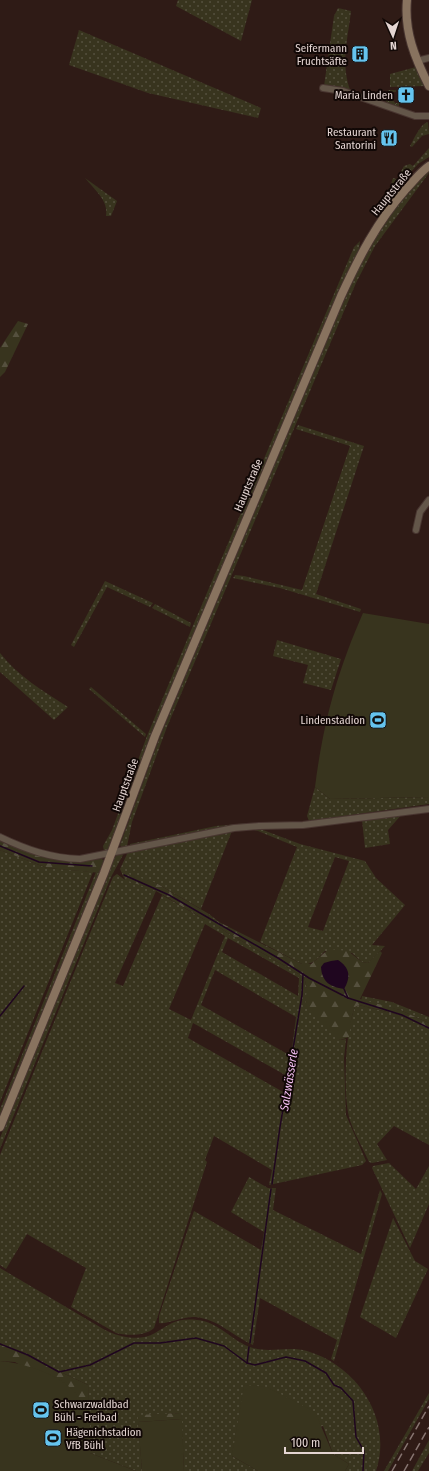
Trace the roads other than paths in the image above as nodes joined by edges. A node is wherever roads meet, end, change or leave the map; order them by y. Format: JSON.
{"nodes":[{"id":1,"x":407,"y":0,"type":"edge"},
{"id":2,"x":429,"y":58,"type":"edge"},
{"id":3,"x":417,"y":61,"type":"junction"},
{"id":4,"x":429,"y":86,"type":"edge"},
{"id":5,"x":323,"y":88,"type":"dead end"},
{"id":6,"x":429,"y":116,"type":"edge"},
{"id":7,"x":429,"y":166,"type":"edge"},
{"id":8,"x":429,"y":500,"type":"edge"},
{"id":9,"x":416,"y":530,"type":"dead end"},
{"id":10,"x":429,"y":809,"type":"edge"},
{"id":11,"x":0,"y":837,"type":"edge"},
{"id":12,"x":112,"y":853,"type":"junction"},
{"id":13,"x":0,"y":1127,"type":"edge"}],
"edges":[{"from":1,"to":3,"type":"street"},
{"from":2,"to":3,"type":"street"},
{"from":3,"to":4,"type":"street"},
{"from":5,"to":6,"type":"street"},
{"from":7,"to":12,"type":"street","name":"Hauptstraße"},
{"from":8,"to":9,"type":"street"},
{"from":10,"to":12,"type":"street"},
{"from":11,"to":12,"type":"street"},
{"from":12,"to":13,"type":"street","name":"Hauptstraße"}]}
